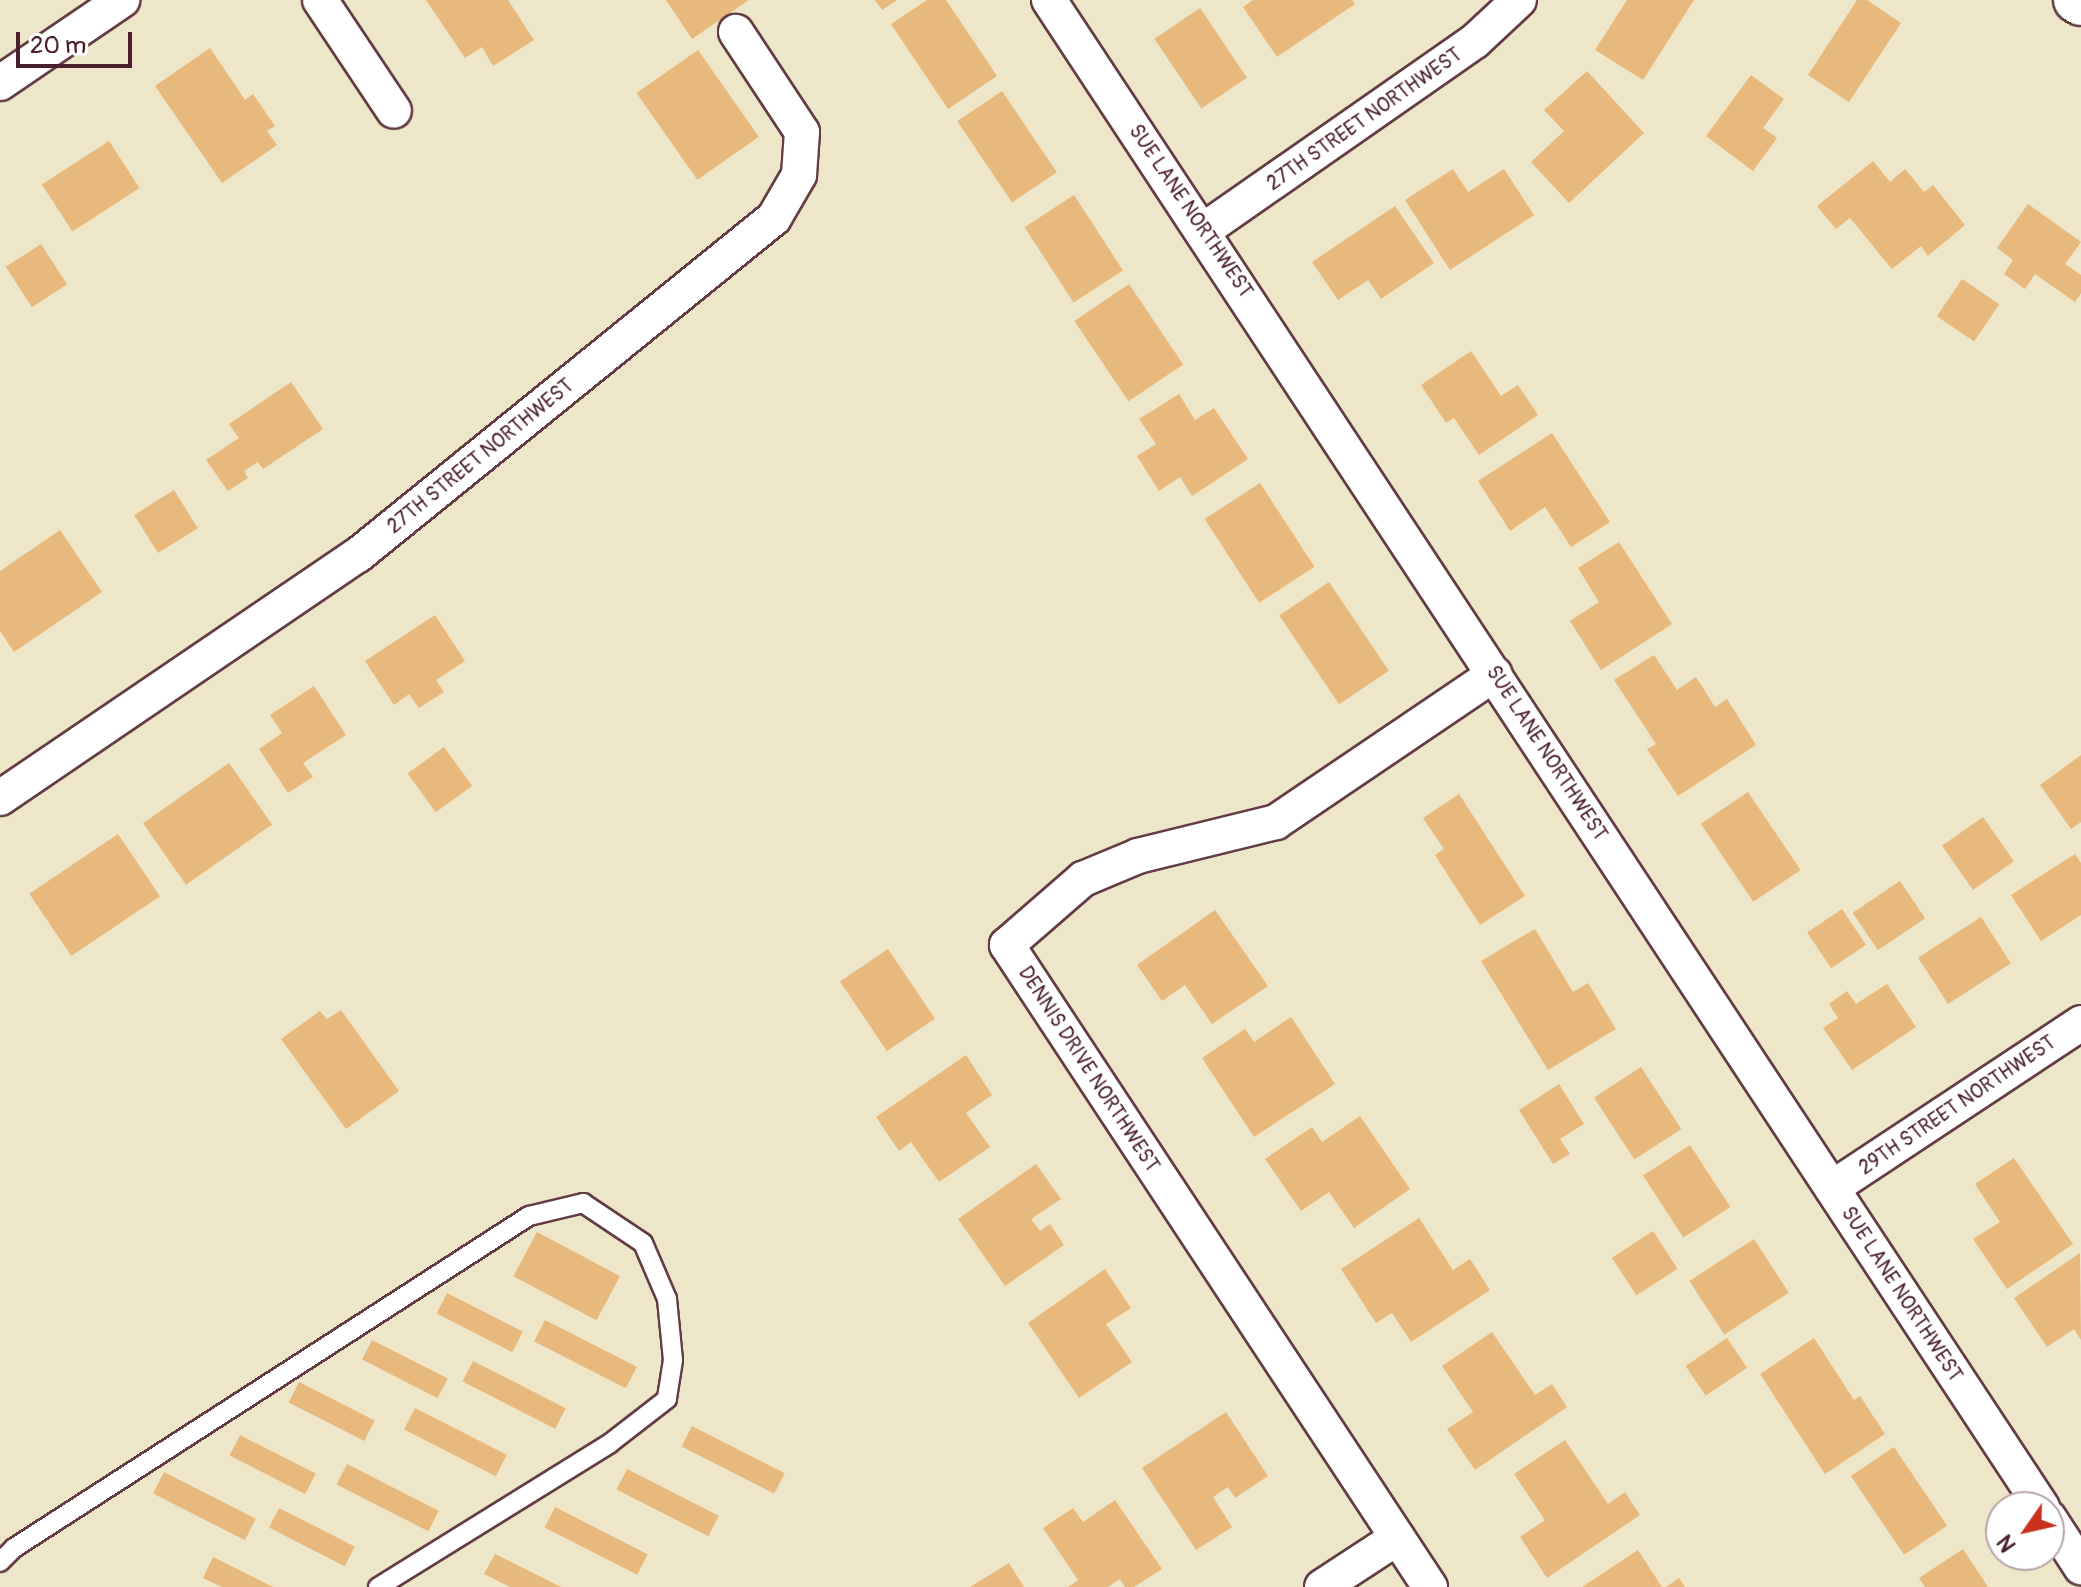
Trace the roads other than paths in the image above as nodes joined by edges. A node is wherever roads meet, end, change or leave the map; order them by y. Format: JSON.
{"nodes":[{"id":1,"x":122,"y":0,"type":"edge"},
{"id":2,"x":320,"y":0,"type":"edge"},
{"id":3,"x":1049,"y":0,"type":"edge"},
{"id":4,"x":1519,"y":0,"type":"edge"},
{"id":5,"x":2076,"y":0,"type":"edge"},
{"id":6,"x":2081,"y":3,"type":"edge"},
{"id":7,"x":736,"y":32,"type":"dead end"},
{"id":8,"x":0,"y":83,"type":"edge"},
{"id":9,"x":394,"y":111,"type":"dead end"},
{"id":10,"x":1204,"y":230,"type":"junction"},
{"id":11,"x":1495,"y":674,"type":"junction"},
{"id":12,"x":0,"y":798,"type":"edge"},
{"id":13,"x":2081,"y":1023,"type":"edge"},
{"id":14,"x":1832,"y":1188,"type":"junction"},
{"id":15,"x":2031,"y":1491,"type":"edge"},
{"id":16,"x":1397,"y":1538,"type":"junction"},
{"id":17,"x":2065,"y":1542,"type":"edge"},
{"id":18,"x":0,"y":1562,"type":"edge"},
{"id":19,"x":2081,"y":1567,"type":"edge"},
{"id":20,"x":378,"y":1587,"type":"edge"},
{"id":21,"x":1322,"y":1587,"type":"edge"},
{"id":22,"x":1430,"y":1587,"type":"edge"}],
"edges":[{"from":1,"to":8,"type":"street"},
{"from":2,"to":9,"type":"street"},
{"from":3,"to":10,"type":"street","name":"SUE LANE NORTHWEST"},
{"from":4,"to":10,"type":"street","name":"27TH STREET NORTHWEST"},
{"from":5,"to":6,"type":"street"},
{"from":7,"to":12,"type":"street","name":"27TH STREET NORTHWEST"},
{"from":10,"to":11,"type":"street","name":"SUE LANE NORTHWEST"},
{"from":11,"to":14,"type":"street","name":"SUE LANE NORTHWEST"},
{"from":11,"to":16,"type":"street","name":"DENNIS DRIVE NORTHWEST"},
{"from":13,"to":14,"type":"street","name":"29TH STREET NORTHWEST"},
{"from":14,"to":15,"type":"street","name":"SUE LANE NORTHWEST"},
{"from":16,"to":21,"type":"street"},
{"from":16,"to":22,"type":"street","name":"DENNIS DRIVE NORTHWEST"},
{"from":17,"to":19,"type":"street"},
{"from":18,"to":20,"type":"lane"}]}
